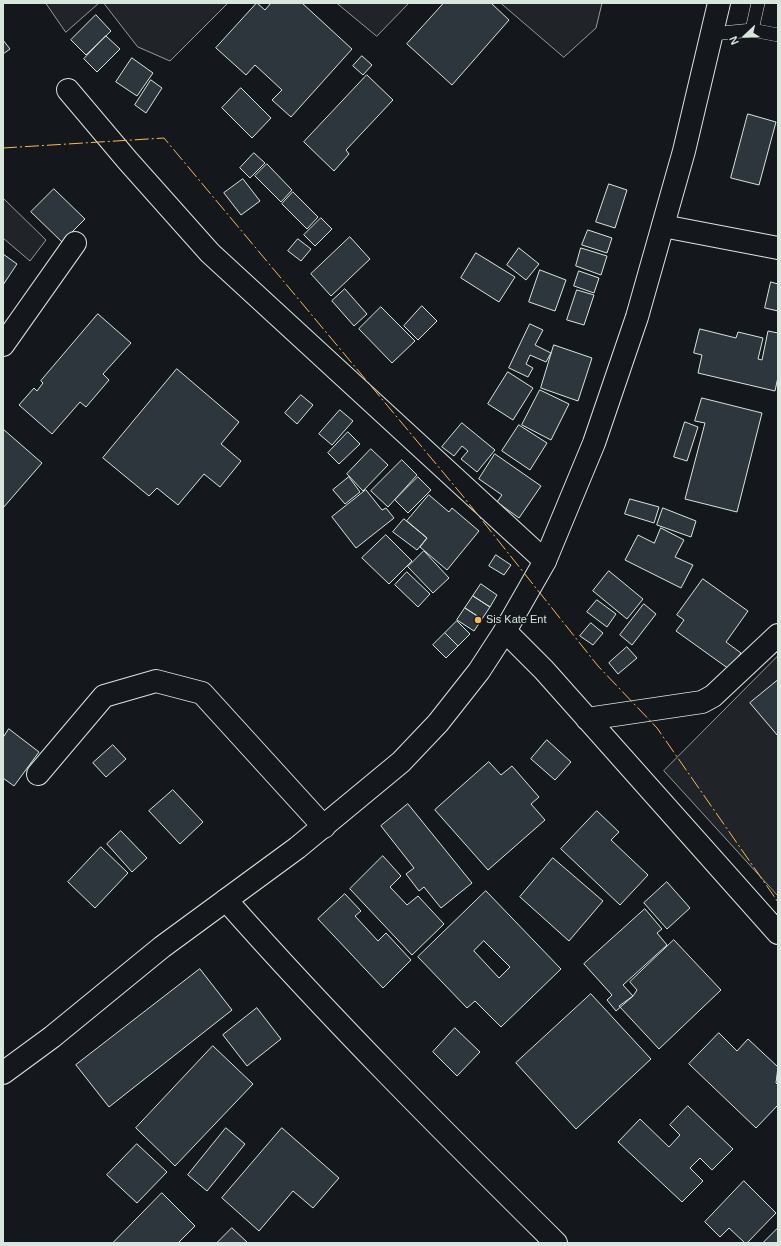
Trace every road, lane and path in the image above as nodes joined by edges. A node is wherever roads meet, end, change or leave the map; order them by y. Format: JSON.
{"nodes":[{"id":1,"x":719,"y":3,"type":"edge"},
{"id":2,"x":758,"y":3,"type":"edge"},
{"id":3,"x":752,"y":30,"type":"junction"},
{"id":4,"x":712,"y":34,"type":"junction"},
{"id":5,"x":778,"y":35,"type":"edge"},
{"id":6,"x":68,"y":90,"type":"dead end"},
{"id":7,"x":663,"y":226,"type":"junction"},
{"id":8,"x":75,"y":243,"type":"dead end"},
{"id":9,"x":778,"y":248,"type":"edge"},
{"id":10,"x":3,"y":345,"type":"edge"},
{"id":11,"x":545,"y":561,"type":"junction"},
{"id":12,"x":505,"y":631,"type":"junction"},
{"id":13,"x":778,"y":635,"type":"edge"},
{"id":14,"x":587,"y":719,"type":"junction"},
{"id":15,"x":38,"y":774,"type":"dead end"},
{"id":16,"x":324,"y":827,"type":"junction"},
{"id":17,"x":226,"y":900,"type":"junction"},
{"id":18,"x":778,"y":933,"type":"edge"},
{"id":19,"x":3,"y":1074,"type":"edge"},
{"id":20,"x":556,"y":1243,"type":"edge"}],
"edges":[{"from":1,"to":4,"type":"street"},
{"from":2,"to":3,"type":"lane"},
{"from":3,"to":4,"type":"lane"},
{"from":3,"to":5,"type":"lane"},
{"from":4,"to":7,"type":"street"},
{"from":6,"to":11,"type":"street"},
{"from":7,"to":9,"type":"street"},
{"from":7,"to":11,"type":"street"},
{"from":8,"to":10,"type":"street"},
{"from":11,"to":12,"type":"street"},
{"from":12,"to":14,"type":"street"},
{"from":12,"to":16,"type":"street"},
{"from":13,"to":14,"type":"street"},
{"from":14,"to":18,"type":"street"},
{"from":15,"to":16,"type":"street"},
{"from":16,"to":17,"type":"street"},
{"from":17,"to":19,"type":"street"},
{"from":17,"to":20,"type":"street"}]}
